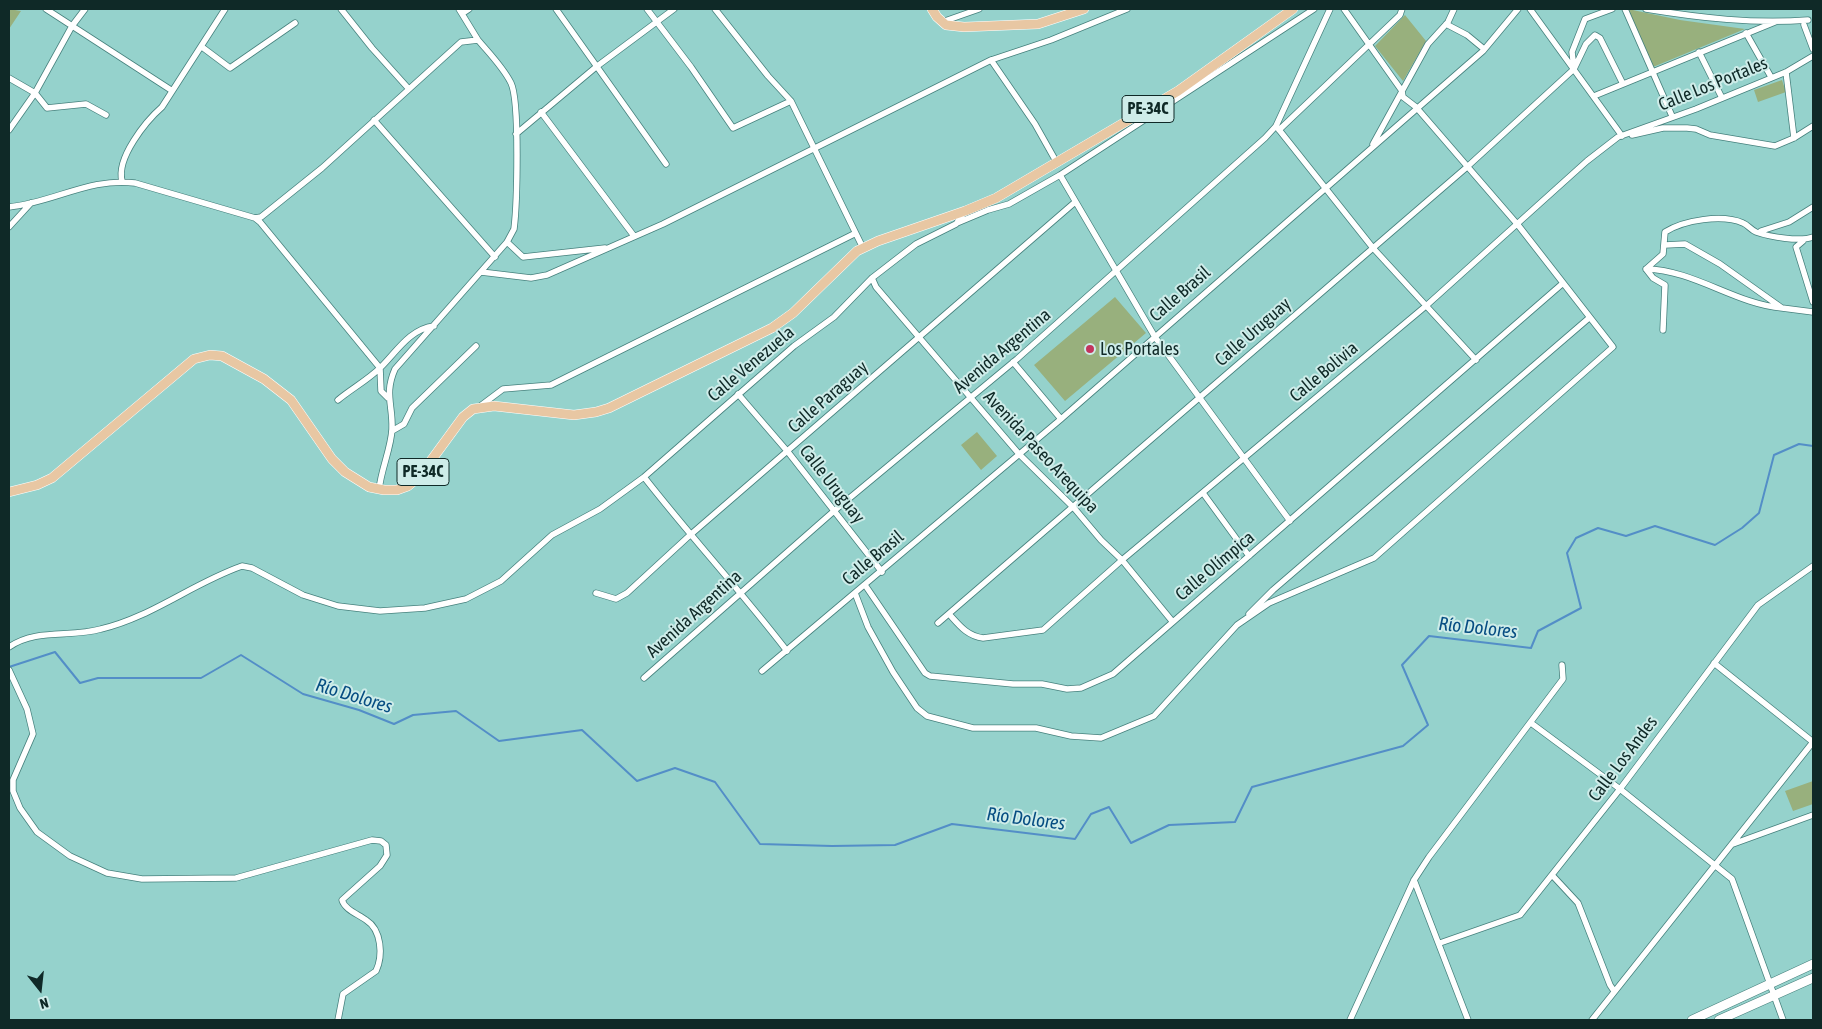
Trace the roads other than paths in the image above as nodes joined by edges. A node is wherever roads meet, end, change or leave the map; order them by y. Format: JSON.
{"nodes":[{"id":1,"x":46,"y":9,"type":"edge"},
{"id":2,"x":85,"y":9,"type":"edge"},
{"id":3,"x":225,"y":9,"type":"edge"},
{"id":4,"x":341,"y":9,"type":"edge"},
{"id":5,"x":469,"y":9,"type":"edge"},
{"id":6,"x":556,"y":9,"type":"edge"},
{"id":7,"x":647,"y":9,"type":"edge"},
{"id":8,"x":674,"y":9,"type":"edge"},
{"id":9,"x":715,"y":9,"type":"edge"},
{"id":10,"x":932,"y":9,"type":"edge"},
{"id":11,"x":979,"y":9,"type":"edge"},
{"id":12,"x":1084,"y":9,"type":"edge"},
{"id":13,"x":1127,"y":9,"type":"edge"},
{"id":14,"x":1293,"y":9,"type":"edge"},
{"id":15,"x":1314,"y":9,"type":"edge"},
{"id":16,"x":1330,"y":9,"type":"edge"},
{"id":17,"x":1344,"y":9,"type":"edge"},
{"id":18,"x":1402,"y":9,"type":"edge"},
{"id":19,"x":1454,"y":9,"type":"edge"},
{"id":20,"x":1518,"y":9,"type":"edge"},
{"id":21,"x":1530,"y":9,"type":"edge"},
{"id":22,"x":1612,"y":9,"type":"edge"},
{"id":23,"x":1625,"y":9,"type":"edge"},
{"id":24,"x":1646,"y":9,"type":"edge"},
{"id":25,"x":461,"y":11,"type":"edge"},
{"id":26,"x":657,"y":22,"type":"junction"},
{"id":27,"x":942,"y":22,"type":"junction"},
{"id":28,"x":1775,"y":22,"type":"junction"},
{"id":29,"x":295,"y":23,"type":"dead end"},
{"id":30,"x":1446,"y":24,"type":"junction"},
{"id":31,"x":72,"y":26,"type":"junction"},
{"id":32,"x":1746,"y":33,"type":"junction"},
{"id":33,"x":478,"y":40,"type":"junction"},
{"id":34,"x":1368,"y":46,"type":"junction"},
{"id":35,"x":202,"y":47,"type":"junction"},
{"id":36,"x":1484,"y":49,"type":"junction"},
{"id":37,"x":1813,"y":49,"type":"edge"},
{"id":38,"x":1699,"y":52,"type":"junction"},
{"id":39,"x":1813,"y":56,"type":"edge"},
{"id":40,"x":991,"y":60,"type":"junction"},
{"id":41,"x":596,"y":67,"type":"junction"},
{"id":42,"x":1574,"y":69,"type":"junction"},
{"id":43,"x":1652,"y":72,"type":"junction"},
{"id":44,"x":1786,"y":72,"type":"junction"},
{"id":45,"x":1772,"y":77,"type":"junction"},
{"id":46,"x":9,"y":78,"type":"edge"},
{"id":47,"x":1623,"y":84,"type":"junction"},
{"id":48,"x":408,"y":88,"type":"junction"},
{"id":49,"x":171,"y":90,"type":"junction"},
{"id":50,"x":1402,"y":91,"type":"junction"},
{"id":51,"x":35,"y":93,"type":"junction"},
{"id":52,"x":1594,"y":96,"type":"junction"},
{"id":53,"x":1722,"y":98,"type":"junction"},
{"id":54,"x":791,"y":101,"type":"junction"},
{"id":55,"x":1416,"y":107,"type":"junction"},
{"id":56,"x":541,"y":112,"type":"junction"},
{"id":57,"x":106,"y":115,"type":"dead end"},
{"id":58,"x":1672,"y":116,"type":"junction"},
{"id":59,"x":374,"y":120,"type":"junction"},
{"id":60,"x":1813,"y":126,"type":"edge"},
{"id":61,"x":1277,"y":128,"type":"junction"},
{"id":62,"x":9,"y":130,"type":"edge"},
{"id":63,"x":516,"y":134,"type":"junction"},
{"id":64,"x":1622,"y":136,"type":"junction"},
{"id":65,"x":1794,"y":138,"type":"junction"},
{"id":66,"x":815,"y":147,"type":"junction"},
{"id":67,"x":1371,"y":147,"type":"junction"},
{"id":68,"x":1057,"y":163,"type":"junction"},
{"id":69,"x":666,"y":164,"type":"dead end"},
{"id":70,"x":1467,"y":167,"type":"junction"},
{"id":71,"x":1060,"y":175,"type":"junction"},
{"id":72,"x":122,"y":181,"type":"junction"},
{"id":73,"x":1325,"y":188,"type":"junction"},
{"id":74,"x":31,"y":203,"type":"junction"},
{"id":75,"x":1074,"y":203,"type":"junction"},
{"id":76,"x":9,"y":207,"type":"edge"},
{"id":77,"x":1813,"y":207,"type":"edge"},
{"id":78,"x":966,"y":211,"type":"junction"},
{"id":79,"x":254,"y":218,"type":"junction"},
{"id":80,"x":956,"y":224,"type":"junction"},
{"id":81,"x":1518,"y":225,"type":"junction"},
{"id":82,"x":9,"y":226,"type":"edge"},
{"id":83,"x":1756,"y":232,"type":"junction"},
{"id":84,"x":854,"y":234,"type":"junction"},
{"id":85,"x":634,"y":236,"type":"junction"},
{"id":86,"x":1813,"y":237,"type":"edge"},
{"id":87,"x":1803,"y":241,"type":"junction"},
{"id":88,"x":507,"y":242,"type":"junction"},
{"id":89,"x":1665,"y":245,"type":"junction"},
{"id":90,"x":612,"y":247,"type":"junction"},
{"id":91,"x":863,"y":248,"type":"junction"},
{"id":92,"x":1373,"y":248,"type":"junction"},
{"id":93,"x":495,"y":257,"type":"junction"},
{"id":94,"x":1646,"y":269,"type":"junction"},
{"id":95,"x":1117,"y":271,"type":"junction"},
{"id":96,"x":481,"y":272,"type":"junction"},
{"id":97,"x":872,"y":278,"type":"junction"},
{"id":98,"x":1562,"y":284,"type":"junction"},
{"id":99,"x":1813,"y":302,"type":"edge"},
{"id":100,"x":1427,"y":305,"type":"junction"},
{"id":101,"x":1782,"y":308,"type":"junction"},
{"id":102,"x":1813,"y":312,"type":"edge"},
{"id":103,"x":1589,"y":318,"type":"junction"},
{"id":104,"x":434,"y":326,"type":"junction"},
{"id":105,"x":1663,"y":330,"type":"dead end"},
{"id":106,"x":1155,"y":337,"type":"junction"},
{"id":107,"x":918,"y":338,"type":"junction"},
{"id":108,"x":476,"y":346,"type":"dead end"},
{"id":109,"x":1476,"y":360,"type":"junction"},
{"id":110,"x":1013,"y":362,"type":"junction"},
{"id":111,"x":380,"y":368,"type":"junction"},
{"id":112,"x":738,"y":394,"type":"junction"},
{"id":113,"x":970,"y":397,"type":"junction"},
{"id":114,"x":388,"y":398,"type":"junction"},
{"id":115,"x":1200,"y":398,"type":"junction"},
{"id":116,"x":338,"y":400,"type":"dead end"},
{"id":117,"x":478,"y":408,"type":"junction"},
{"id":118,"x":1061,"y":418,"type":"junction"},
{"id":119,"x":392,"y":431,"type":"junction"},
{"id":120,"x":788,"y":452,"type":"junction"},
{"id":121,"x":1019,"y":454,"type":"junction"},
{"id":122,"x":1246,"y":459,"type":"junction"},
{"id":123,"x":644,"y":477,"type":"junction"},
{"id":124,"x":379,"y":490,"type":"junction"},
{"id":125,"x":9,"y":492,"type":"edge"},
{"id":126,"x":1203,"y":493,"type":"junction"},
{"id":127,"x":1074,"y":508,"type":"junction"},
{"id":128,"x":834,"y":511,"type":"junction"},
{"id":129,"x":1290,"y":521,"type":"junction"},
{"id":130,"x":689,"y":536,"type":"junction"},
{"id":131,"x":1249,"y":556,"type":"junction"},
{"id":132,"x":1122,"y":560,"type":"junction"},
{"id":133,"x":1813,"y":566,"type":"edge"},
{"id":134,"x":882,"y":572,"type":"junction"},
{"id":135,"x":865,"y":585,"type":"junction"},
{"id":136,"x":741,"y":592,"type":"junction"},
{"id":137,"x":596,"y":593,"type":"dead end"},
{"id":138,"x":855,"y":593,"type":"junction"},
{"id":139,"x":949,"y":614,"type":"junction"},
{"id":140,"x":1172,"y":621,"type":"junction"},
{"id":141,"x":938,"y":623,"type":"dead end"},
{"id":142,"x":1238,"y":625,"type":"junction"},
{"id":143,"x":9,"y":647,"type":"edge"},
{"id":144,"x":787,"y":650,"type":"junction"},
{"id":145,"x":1714,"y":663,"type":"junction"},
{"id":146,"x":1562,"y":665,"type":"dead end"},
{"id":147,"x":9,"y":670,"type":"edge"},
{"id":148,"x":762,"y":671,"type":"dead end"},
{"id":149,"x":644,"y":678,"type":"dead end"},
{"id":150,"x":1531,"y":723,"type":"junction"},
{"id":151,"x":1813,"y":742,"type":"edge"},
{"id":152,"x":1620,"y":789,"type":"junction"},
{"id":153,"x":1813,"y":815,"type":"edge"},
{"id":154,"x":1733,"y":844,"type":"junction"},
{"id":155,"x":1716,"y":865,"type":"junction"},
{"id":156,"x":1552,"y":875,"type":"junction"},
{"id":157,"x":1414,"y":880,"type":"junction"},
{"id":158,"x":1440,"y":943,"type":"junction"},
{"id":159,"x":1813,"y":964,"type":"edge"},
{"id":160,"x":1813,"y":978,"type":"edge"},
{"id":161,"x":1771,"y":983,"type":"junction"},
{"id":162,"x":1614,"y":991,"type":"junction"},
{"id":163,"x":1775,"y":994,"type":"junction"},
{"id":164,"x":338,"y":1020,"type":"edge"},
{"id":165,"x":1350,"y":1020,"type":"edge"},
{"id":166,"x":1468,"y":1020,"type":"edge"},
{"id":167,"x":1592,"y":1020,"type":"edge"},
{"id":168,"x":1692,"y":1020,"type":"edge"},
{"id":169,"x":1719,"y":1020,"type":"edge"},
{"id":170,"x":1783,"y":1020,"type":"edge"}],
"edges":[{"from":1,"to":31,"type":"street"},
{"from":2,"to":31,"type":"street"},
{"from":3,"to":35,"type":"street"},
{"from":4,"to":48,"type":"street"},
{"from":5,"to":25,"type":"street"},
{"from":6,"to":41,"type":"street"},
{"from":7,"to":26,"type":"street"},
{"from":8,"to":26,"type":"street"},
{"from":9,"to":54,"type":"street"},
{"from":10,"to":27,"type":"main road"},
{"from":11,"to":27,"type":"street"},
{"from":12,"to":27,"type":"main road"},
{"from":13,"to":40,"type":"street"},
{"from":14,"to":68,"type":"main road","number":"PE-34C"},
{"from":15,"to":71,"type":"street"},
{"from":16,"to":61,"type":"street","name":"Avenida Argentina"},
{"from":17,"to":34,"type":"street"},
{"from":18,"to":34,"type":"street"},
{"from":19,"to":30,"type":"street"},
{"from":20,"to":36,"type":"street","name":"Calle Brasil"},
{"from":21,"to":42,"type":"street"},
{"from":22,"to":42,"type":"street"},
{"from":23,"to":43,"type":"street"},
{"from":24,"to":28,"type":"street"},
{"from":25,"to":33,"type":"street"},
{"from":26,"to":41,"type":"street"},
{"from":26,"to":54,"type":"street"},
{"from":28,"to":32,"type":"street"},
{"from":28,"to":37,"type":"street"},
{"from":29,"to":35,"type":"street"},
{"from":30,"to":36,"type":"street"},
{"from":30,"to":50,"type":"street"},
{"from":31,"to":49,"type":"street"},
{"from":31,"to":51,"type":"street"},
{"from":32,"to":38,"type":"street"},
{"from":32,"to":45,"type":"street"},
{"from":33,"to":48,"type":"street"},
{"from":33,"to":63,"type":"street"},
{"from":34,"to":50,"type":"street"},
{"from":34,"to":61,"type":"street"},
{"from":35,"to":49,"type":"street"},
{"from":36,"to":55,"type":"street","name":"Calle Brasil"},
{"from":38,"to":43,"type":"street"},
{"from":38,"to":53,"type":"street"},
{"from":39,"to":44,"type":"street","name":"Calle Los Portales"},
{"from":40,"to":66,"type":"street"},
{"from":40,"to":68,"type":"street"},
{"from":41,"to":56,"type":"street"},
{"from":41,"to":69,"type":"street"},
{"from":42,"to":47,"type":"street"},
{"from":42,"to":52,"type":"street"},
{"from":42,"to":70,"type":"street","name":"Calle Uruguay"},
{"from":43,"to":47,"type":"street"},
{"from":43,"to":58,"type":"street"},
{"from":44,"to":45,"type":"street","name":"Calle Los Portales"},
{"from":44,"to":65,"type":"street"},
{"from":45,"to":53,"type":"street","name":"Calle Los Portales"},
{"from":46,"to":51,"type":"street"},
{"from":47,"to":52,"type":"street"},
{"from":48,"to":59,"type":"street"},
{"from":49,"to":72,"type":"street"},
{"from":50,"to":55,"type":"street"},
{"from":50,"to":67,"type":"street"},
{"from":51,"to":57,"type":"street"},
{"from":51,"to":62,"type":"street"},
{"from":52,"to":64,"type":"street"},
{"from":53,"to":58,"type":"street","name":"Calle Los Portales"},
{"from":54,"to":66,"type":"street"},
{"from":55,"to":67,"type":"street","name":"Calle Brasil"},
{"from":55,"to":70,"type":"street"},
{"from":56,"to":63,"type":"street"},
{"from":56,"to":85,"type":"street"},
{"from":58,"to":64,"type":"street","name":"Calle Los Portales"},
{"from":59,"to":79,"type":"street"},
{"from":59,"to":93,"type":"street"},
{"from":60,"to":65,"type":"street"},
{"from":61,"to":73,"type":"street"},
{"from":61,"to":95,"type":"street","name":"Avenida Argentina"},
{"from":63,"to":88,"type":"street"},
{"from":64,"to":65,"type":"street"},
{"from":64,"to":81,"type":"street","name":"Calle Bolivia"},
{"from":66,"to":84,"type":"street"},
{"from":66,"to":85,"type":"street"},
{"from":67,"to":73,"type":"street","name":"Calle Brasil"},
{"from":68,"to":78,"type":"main road","number":"PE-34C"},
{"from":70,"to":81,"type":"street"},
{"from":70,"to":92,"type":"street","name":"Calle Uruguay"},
{"from":71,"to":75,"type":"street"},
{"from":71,"to":80,"type":"street"},
{"from":72,"to":74,"type":"street"},
{"from":72,"to":79,"type":"street"},
{"from":73,"to":92,"type":"street"},
{"from":73,"to":106,"type":"street","name":"Calle Brasil"},
{"from":74,"to":76,"type":"street"},
{"from":74,"to":82,"type":"street"},
{"from":75,"to":95,"type":"street"},
{"from":75,"to":107,"type":"street","name":"Calle Paraguay"},
{"from":77,"to":83,"type":"street"},
{"from":78,"to":80,"type":"street","name":"Calle Venezuela"},
{"from":78,"to":91,"type":"main road","number":"PE-34C"},
{"from":79,"to":111,"type":"street"},
{"from":80,"to":97,"type":"street","name":"Calle Venezuela"},
{"from":81,"to":98,"type":"street"},
{"from":81,"to":100,"type":"street","name":"Calle Bolivia"},
{"from":83,"to":87,"type":"street"},
{"from":83,"to":89,"type":"street"},
{"from":84,"to":91,"type":"street"},
{"from":84,"to":117,"type":"street"},
{"from":85,"to":90,"type":"street"},
{"from":86,"to":87,"type":"street"},
{"from":87,"to":99,"type":"street"},
{"from":88,"to":90,"type":"street"},
{"from":88,"to":93,"type":"street"},
{"from":89,"to":94,"type":"street"},
{"from":89,"to":101,"type":"street"},
{"from":90,"to":96,"type":"street"},
{"from":91,"to":117,"type":"main road","number":"PE-34C"},
{"from":92,"to":100,"type":"street"},
{"from":92,"to":115,"type":"street","name":"Calle Uruguay"},
{"from":93,"to":96,"type":"street"},
{"from":94,"to":101,"type":"street"},
{"from":94,"to":105,"type":"street"},
{"from":95,"to":106,"type":"street"},
{"from":95,"to":110,"type":"street","name":"Avenida Argentina"},
{"from":96,"to":104,"type":"street"},
{"from":97,"to":107,"type":"street","name":"Avenida Paseo Arequipa"},
{"from":97,"to":112,"type":"street","name":"Calle Venezuela"},
{"from":98,"to":103,"type":"street"},
{"from":98,"to":109,"type":"street","name":"Calle Olímpica"},
{"from":100,"to":109,"type":"street"},
{"from":100,"to":122,"type":"street","name":"Calle Bolivia"},
{"from":101,"to":102,"type":"street"},
{"from":103,"to":142,"type":"street"},
{"from":103,"to":142,"type":"street"},
{"from":104,"to":111,"type":"street"},
{"from":104,"to":114,"type":"street"},
{"from":106,"to":115,"type":"street"},
{"from":106,"to":118,"type":"street","name":"Calle Brasil"},
{"from":107,"to":113,"type":"street","name":"Avenida Paseo Arequipa"},
{"from":107,"to":120,"type":"street","name":"Calle Paraguay"},
{"from":108,"to":119,"type":"street"},
{"from":109,"to":129,"type":"street","name":"Calle Olímpica"},
{"from":110,"to":113,"type":"street","name":"Avenida Argentina"},
{"from":110,"to":118,"type":"street"},
{"from":111,"to":114,"type":"street"},
{"from":111,"to":116,"type":"street"},
{"from":112,"to":120,"type":"street","name":"Calle Uruguay"},
{"from":112,"to":123,"type":"street","name":"Calle Venezuela"},
{"from":113,"to":121,"type":"street","name":"Avenida Paseo Arequipa"},
{"from":113,"to":128,"type":"street","name":"Avenida Argentina"},
{"from":114,"to":119,"type":"street"},
{"from":115,"to":122,"type":"street"},
{"from":115,"to":127,"type":"street","name":"Calle Uruguay"},
{"from":117,"to":124,"type":"main road","number":"PE-34C"},
{"from":118,"to":121,"type":"street","name":"Calle Brasil"},
{"from":119,"to":124,"type":"street"},
{"from":120,"to":128,"type":"street","name":"Calle Uruguay"},
{"from":120,"to":130,"type":"street","name":"Calle Paraguay"},
{"from":121,"to":127,"type":"street","name":"Avenida Paseo Arequipa"},
{"from":121,"to":134,"type":"street","name":"Calle Brasil"},
{"from":122,"to":126,"type":"street","name":"Calle Bolivia"},
{"from":122,"to":129,"type":"street"},
{"from":123,"to":130,"type":"street"},
{"from":123,"to":143,"type":"street","name":"Calle Venezuela"},
{"from":124,"to":125,"type":"main road","number":"PE-34C"},
{"from":126,"to":131,"type":"street"},
{"from":126,"to":132,"type":"street","name":"Calle Bolivia"},
{"from":127,"to":132,"type":"street","name":"Avenida Paseo Arequipa"},
{"from":127,"to":139,"type":"street","name":"Calle Uruguay"},
{"from":128,"to":134,"type":"street","name":"Calle Uruguay"},
{"from":128,"to":136,"type":"street","name":"Avenida Argentina"},
{"from":129,"to":131,"type":"street","name":"Calle Olímpica"},
{"from":130,"to":136,"type":"street"},
{"from":130,"to":137,"type":"street","name":"Calle Paraguay"},
{"from":131,"to":140,"type":"street","name":"Calle Olímpica"},
{"from":132,"to":139,"type":"street","name":"Calle Bolivia"},
{"from":132,"to":140,"type":"street","name":"Avenida Paseo Arequipa"},
{"from":133,"to":145,"type":"street","name":"Calle Los Andes"},
{"from":134,"to":135,"type":"street","name":"Calle Brasil"},
{"from":135,"to":138,"type":"street","name":"Calle Brasil"},
{"from":135,"to":140,"type":"street","name":"Calle Olímpica"},
{"from":136,"to":144,"type":"street"},
{"from":136,"to":149,"type":"street","name":"Avenida Argentina"},
{"from":138,"to":142,"type":"street"},
{"from":138,"to":144,"type":"street","name":"Calle Brasil"},
{"from":139,"to":141,"type":"street","name":"Calle Uruguay"},
{"from":144,"to":148,"type":"street","name":"Calle Brasil"},
{"from":145,"to":151,"type":"street"},
{"from":145,"to":152,"type":"street","name":"Calle Los Andes"},
{"from":146,"to":150,"type":"street"},
{"from":147,"to":164,"type":"street"},
{"from":150,"to":152,"type":"street"},
{"from":150,"to":157,"type":"street"},
{"from":151,"to":154,"type":"street"},
{"from":152,"to":155,"type":"street"},
{"from":152,"to":156,"type":"street","name":"Calle Los Andes"},
{"from":153,"to":154,"type":"street"},
{"from":154,"to":155,"type":"street"},
{"from":155,"to":161,"type":"street"},
{"from":155,"to":162,"type":"street"},
{"from":156,"to":158,"type":"street","name":"Calle Los Andes"},
{"from":156,"to":162,"type":"street"},
{"from":157,"to":158,"type":"street"},
{"from":157,"to":165,"type":"street"},
{"from":158,"to":166,"type":"street"},
{"from":159,"to":161,"type":"street"},
{"from":160,"to":163,"type":"street"},
{"from":161,"to":163,"type":"street"},
{"from":161,"to":168,"type":"street"},
{"from":162,"to":167,"type":"street"},
{"from":163,"to":169,"type":"street"},
{"from":163,"to":170,"type":"street"}]}
